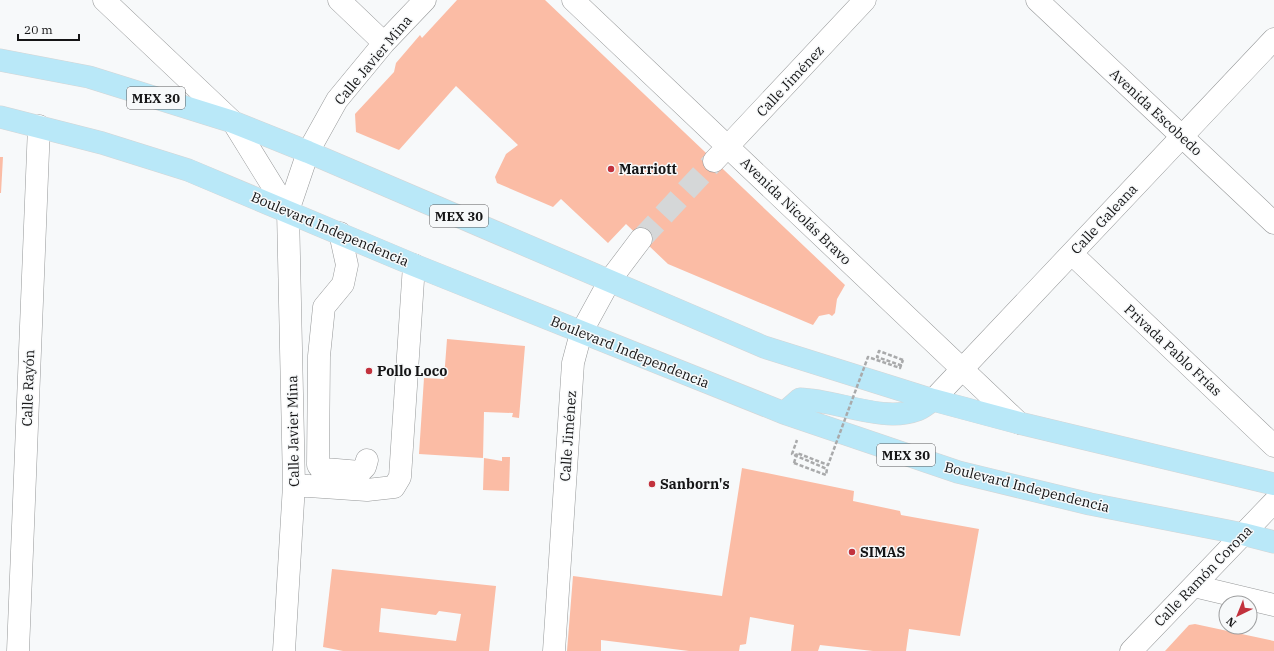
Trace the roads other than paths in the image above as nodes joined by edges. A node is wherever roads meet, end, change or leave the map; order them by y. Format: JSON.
{"nodes":[{"id":1,"x":104,"y":0,"type":"edge"},
{"id":2,"x":339,"y":0,"type":"edge"},
{"id":3,"x":425,"y":0,"type":"edge"},
{"id":4,"x":573,"y":0,"type":"edge"},
{"id":5,"x":865,"y":0,"type":"edge"},
{"id":6,"x":1037,"y":0,"type":"edge"},
{"id":7,"x":1274,"y":38,"type":"edge"},
{"id":8,"x":384,"y":43,"type":"junction"},
{"id":9,"x":0,"y":60,"type":"edge"},
{"id":10,"x":0,"y":117,"type":"edge"},
{"id":11,"x":233,"y":122,"type":"junction"},
{"id":12,"x":39,"y":126,"type":"junction"},
{"id":13,"x":1182,"y":136,"type":"junction"},
{"id":14,"x":308,"y":152,"type":"junction"},
{"id":15,"x":721,"y":154,"type":"junction"},
{"id":16,"x":288,"y":211,"type":"junction"},
{"id":17,"x":1274,"y":223,"type":"edge"},
{"id":18,"x":340,"y":233,"type":"junction"},
{"id":19,"x":641,"y":239,"type":"tunnel mouth"},
{"id":20,"x":1072,"y":254,"type":"junction"},
{"id":21,"x":414,"y":265,"type":"junction"},
{"id":22,"x":610,"y":280,"type":"junction"},
{"id":23,"x":581,"y":332,"type":"junction"},
{"id":24,"x":962,"y":369,"type":"junction"},
{"id":25,"x":933,"y":400,"type":"junction"},
{"id":26,"x":794,"y":417,"type":"junction"},
{"id":27,"x":1019,"y":423,"type":"junction"},
{"id":28,"x":1274,"y":446,"type":"edge"},
{"id":29,"x":367,"y":460,"type":"dead end"},
{"id":30,"x":1274,"y":484,"type":"edge"},
{"id":31,"x":294,"y":485,"type":"junction"},
{"id":32,"x":1274,"y":502,"type":"edge"},
{"id":33,"x":1243,"y":534,"type":"junction"},
{"id":34,"x":1274,"y":542,"type":"edge"},
{"id":35,"x":1194,"y":586,"type":"junction"},
{"id":36,"x":1274,"y":605,"type":"edge"},
{"id":37,"x":18,"y":651,"type":"edge"},
{"id":38,"x":284,"y":651,"type":"edge"},
{"id":39,"x":554,"y":651,"type":"edge"},
{"id":40,"x":1131,"y":651,"type":"edge"}],
"edges":[{"from":1,"to":11,"type":"street"},
{"from":2,"to":8,"type":"street"},
{"from":3,"to":8,"type":"street","name":"Calle Javier Mina"},
{"from":4,"to":15,"type":"street","name":"Avenida Nicolás Bravo"},
{"from":5,"to":15,"type":"street","name":"Calle Jiménez"},
{"from":6,"to":13,"type":"street","name":"Avenida Escobedo"},
{"from":7,"to":13,"type":"street","name":"Calle Galeana"},
{"from":8,"to":14,"type":"street","name":"Calle Javier Mina"},
{"from":9,"to":11,"type":"main road","number":"MEX 30"},
{"from":10,"to":12,"type":"main road","name":"Boulevard Independencia","number":"MEX 30"},
{"from":11,"to":14,"type":"main road","number":"MEX 30"},
{"from":11,"to":16,"type":"street"},
{"from":12,"to":16,"type":"main road","name":"Boulevard Independencia","number":"MEX 30"},
{"from":12,"to":37,"type":"street","name":"Calle Rayón"},
{"from":13,"to":17,"type":"street","name":"Avenida Escobedo"},
{"from":13,"to":20,"type":"street","name":"Calle Galeana"},
{"from":14,"to":16,"type":"street","name":"Calle Javier Mina"},
{"from":14,"to":22,"type":"main road","number":"MEX 30"},
{"from":15,"to":24,"type":"street","name":"Avenida Nicolás Bravo"},
{"from":16,"to":18,"type":"main road","name":"Boulevard Independencia","number":"MEX 30"},
{"from":16,"to":31,"type":"street","name":"Calle Javier Mina"},
{"from":18,"to":21,"type":"main road","name":"Boulevard Independencia","number":"MEX 30"},
{"from":18,"to":29,"type":"street"},
{"from":19,"to":22,"type":"street","name":"Calle Jiménez"},
{"from":20,"to":24,"type":"street","name":"Calle Galeana"},
{"from":20,"to":28,"type":"street","name":"Privada Pablo Frías"},
{"from":21,"to":23,"type":"main road","name":"Boulevard Independencia","number":"MEX 30"},
{"from":21,"to":31,"type":"street"},
{"from":22,"to":23,"type":"street","name":"Calle Jiménez"},
{"from":22,"to":25,"type":"main road","number":"MEX 30"},
{"from":23,"to":26,"type":"main road","name":"Boulevard Independencia","number":"MEX 30"},
{"from":23,"to":39,"type":"street","name":"Calle Jiménez"},
{"from":24,"to":25,"type":"street","name":"Calle Galeana"},
{"from":24,"to":27,"type":"street","name":"Avenida Nicolás Bravo"},
{"from":25,"to":26,"type":"main road"},
{"from":25,"to":27,"type":"main road","number":"MEX 30"},
{"from":26,"to":33,"type":"main road","name":"Boulevard Independencia","number":"MEX 30"},
{"from":27,"to":30,"type":"main road","number":"MEX 30"},
{"from":31,"to":38,"type":"street","name":"Calle Javier Mina"},
{"from":32,"to":33,"type":"street","name":"Calle Ramón Corona"},
{"from":33,"to":34,"type":"main road","name":"Boulevard Independencia","number":"MEX 30"},
{"from":33,"to":35,"type":"street","name":"Calle Ramón Corona"},
{"from":35,"to":36,"type":"street"},
{"from":35,"to":40,"type":"street","name":"Calle Ramón Corona"}]}
